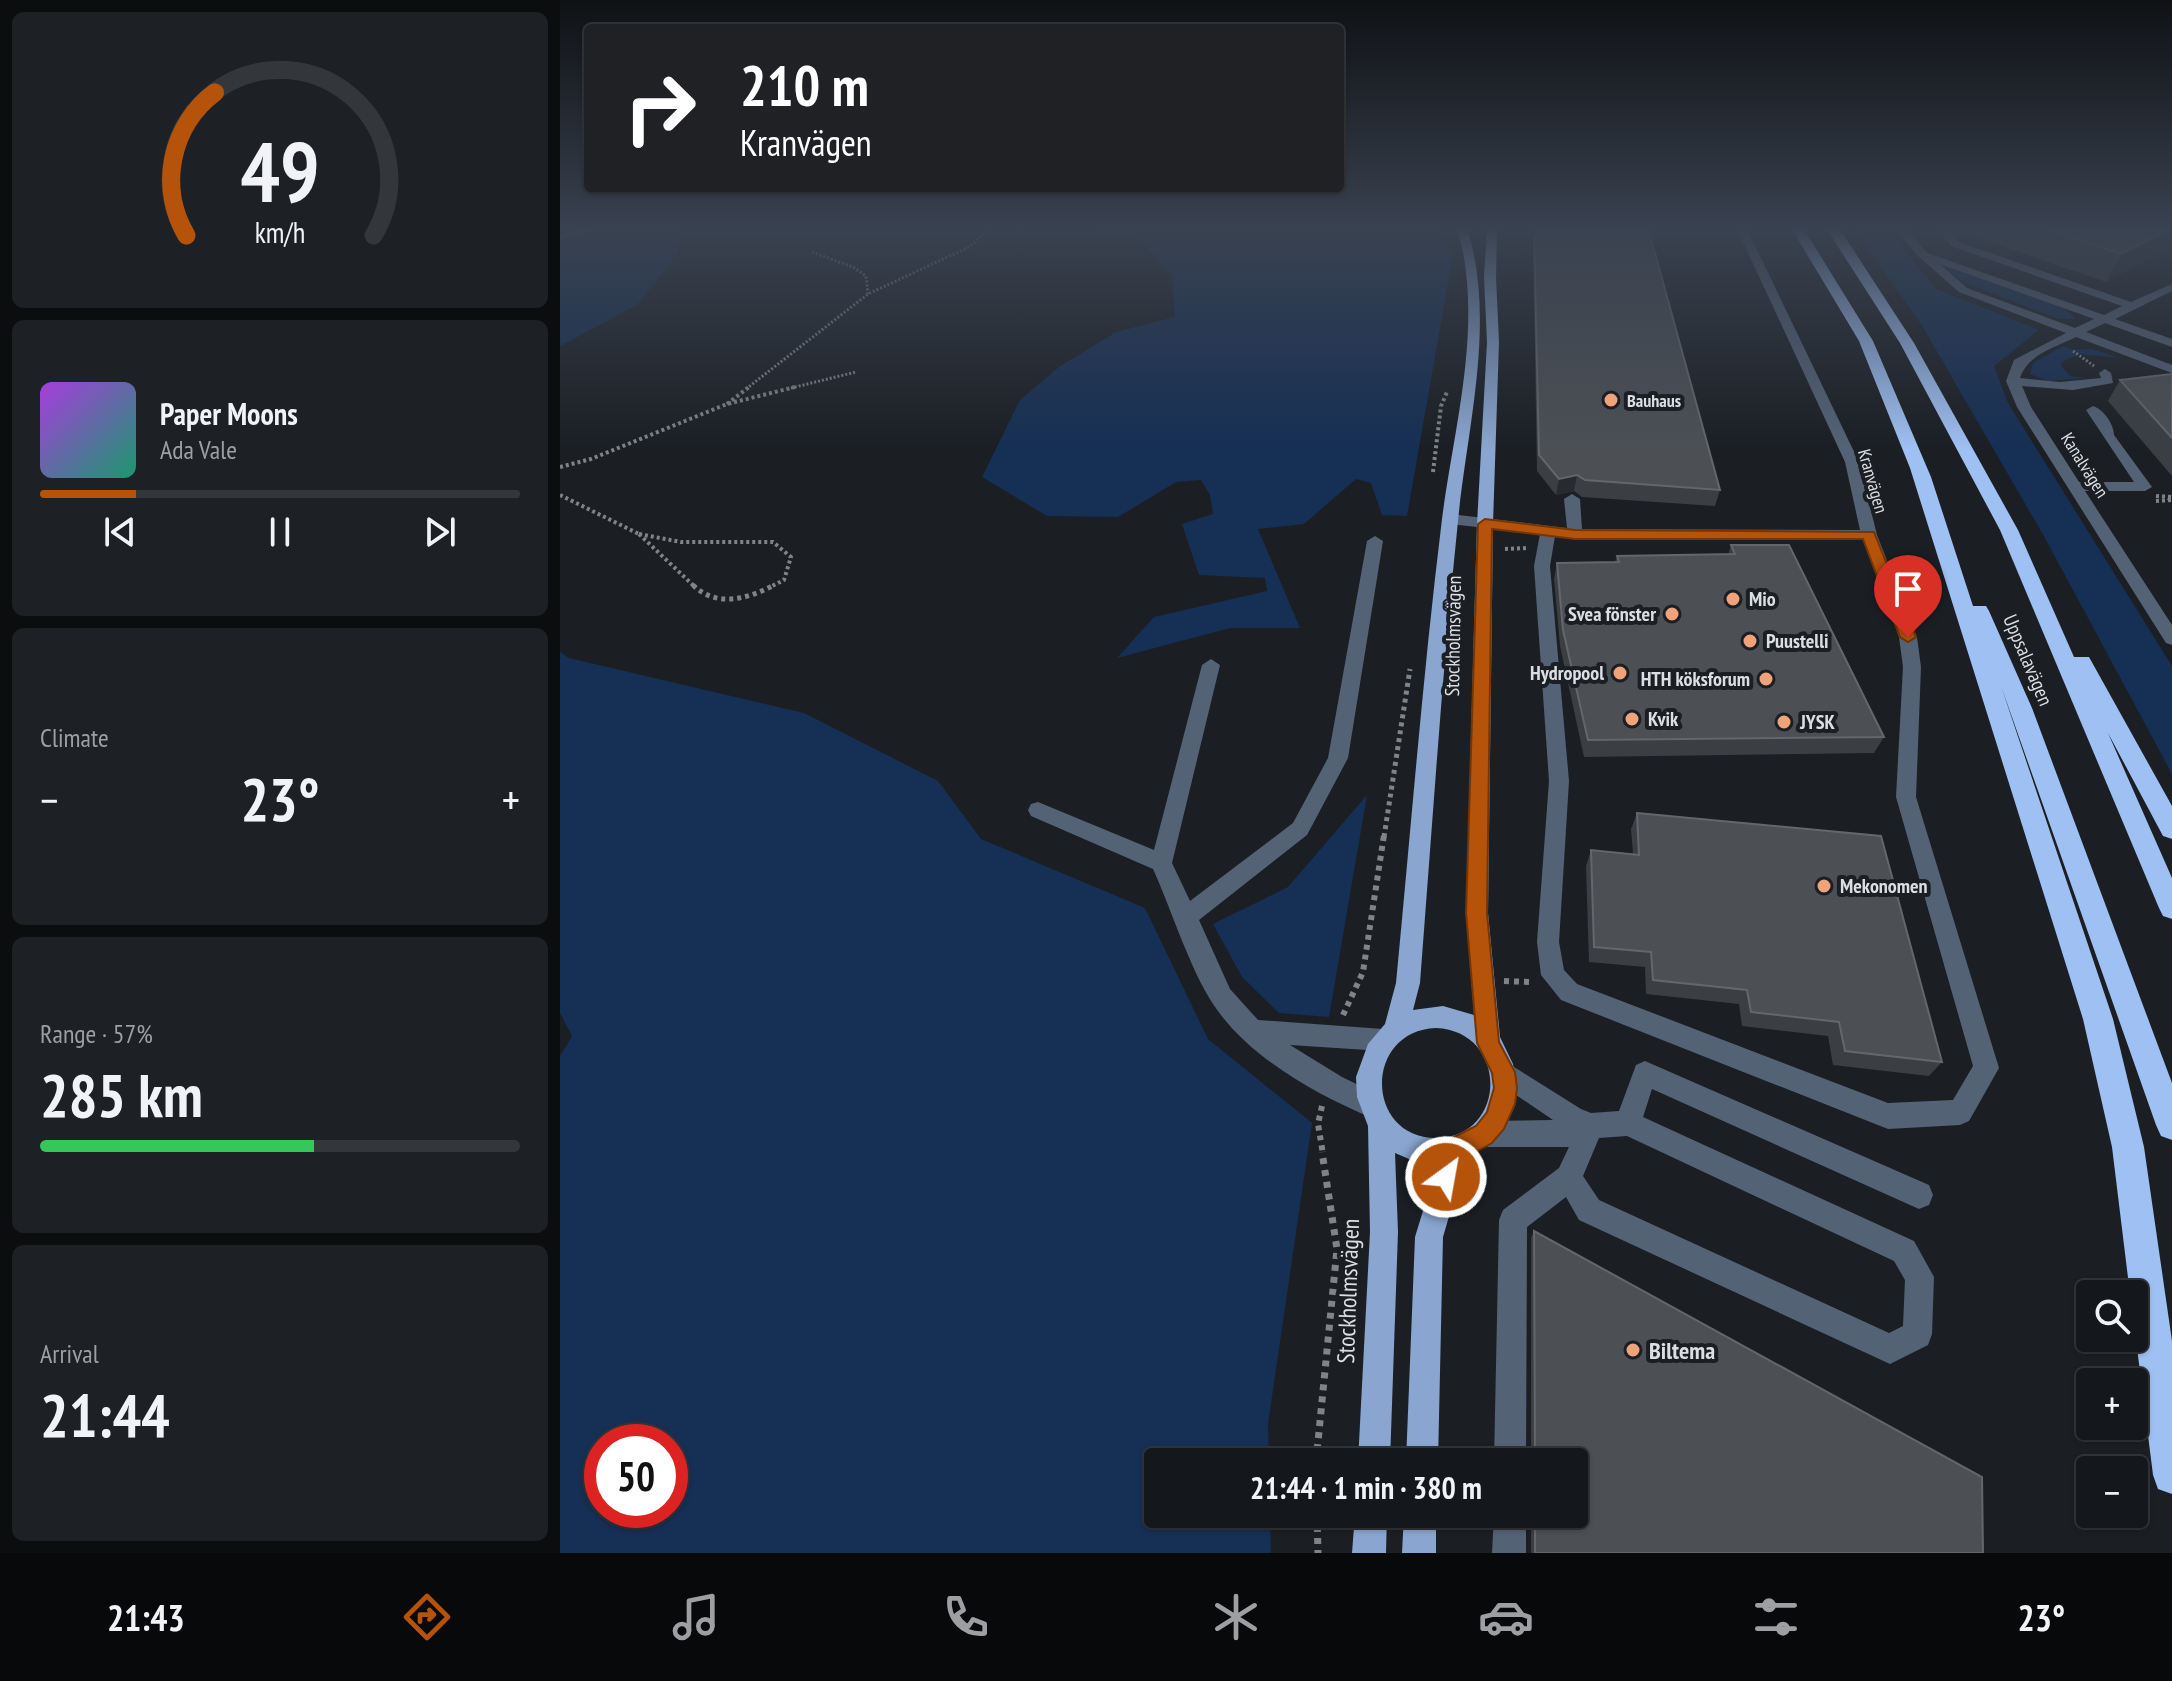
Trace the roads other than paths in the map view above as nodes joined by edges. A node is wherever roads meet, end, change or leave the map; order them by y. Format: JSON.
{"nodes":[{"id":1,"x":1473,"y":303,"type":"edge"},
{"id":2,"x":1491,"y":303,"type":"edge"},
{"id":3,"x":1777,"y":303,"type":"edge"},
{"id":4,"x":1843,"y":303,"type":"edge"},
{"id":5,"x":1881,"y":303,"type":"edge"},
{"id":6,"x":1993,"y":303,"type":"edge"},
{"id":7,"x":2063,"y":303,"type":"edge"},
{"id":8,"x":2125,"y":303,"type":"edge"},
{"id":9,"x":2137,"y":303,"type":"edge"},
{"id":10,"x":2132,"y":306,"type":"junction"},
{"id":11,"x":2104,"y":318,"type":"junction"},
{"id":12,"x":2073,"y":340,"type":"junction"},
{"id":13,"x":2172,"y":343,"type":"edge"},
{"id":14,"x":2172,"y":369,"type":"edge"},
{"id":15,"x":2105,"y":373,"type":"road end"},
{"id":16,"x":2013,"y":381,"type":"junction"},
{"id":17,"x":2093,"y":410,"type":"dead end"},
{"id":18,"x":1917,"y":464,"type":"junction"},
{"id":19,"x":2075,"y":486,"type":"junction"},
{"id":20,"x":1572,"y":499,"type":"edge"},
{"id":21,"x":1450,"y":519,"type":"junction"},
{"id":22,"x":1485,"y":524,"type":"junction"},
{"id":23,"x":2009,"y":530,"type":"junction"},
{"id":24,"x":1548,"y":531,"type":"junction"},
{"id":25,"x":1575,"y":534,"type":"junction"},
{"id":26,"x":1869,"y":535,"type":"junction"},
{"id":27,"x":1375,"y":541,"type":"dead end"},
{"id":28,"x":2172,"y":639,"type":"edge"},
{"id":29,"x":1211,"y":665,"type":"dead end"},
{"id":30,"x":1038,"y":810,"type":"dead end"},
{"id":31,"x":2172,"y":829,"type":"edge"},
{"id":32,"x":1161,"y":863,"type":"junction"},
{"id":33,"x":2172,"y":908,"type":"edge"},
{"id":34,"x":1186,"y":917,"type":"junction"},
{"id":35,"x":1252,"y":1031,"type":"junction"},
{"id":36,"x":1390,"y":1034,"type":"junction"},
{"id":37,"x":1488,"y":1043,"type":"junction"},
{"id":38,"x":1503,"y":1072,"type":"junction"},
{"id":39,"x":1376,"y":1113,"type":"junction"},
{"id":40,"x":1628,"y":1123,"type":"junction"},
{"id":41,"x":2172,"y":1125,"type":"edge"},
{"id":42,"x":1588,"y":1132,"type":"junction"},
{"id":43,"x":1484,"y":1134,"type":"junction"},
{"id":44,"x":1455,"y":1150,"type":"junction"},
{"id":45,"x":1569,"y":1178,"type":"junction"},
{"id":46,"x":1919,"y":1195,"type":"dead end"},
{"id":47,"x":1375,"y":1448,"type":"edge"},
{"id":48,"x":1422,"y":1448,"type":"edge"},
{"id":49,"x":1510,"y":1448,"type":"edge"},
{"id":50,"x":2172,"y":1475,"type":"edge"},
{"id":51,"x":1370,"y":1528,"type":"edge"},
{"id":52,"x":1420,"y":1528,"type":"edge"},
{"id":53,"x":1510,"y":1528,"type":"edge"},
{"id":54,"x":1369,"y":1553,"type":"edge"},
{"id":55,"x":1419,"y":1553,"type":"edge"},
{"id":56,"x":1509,"y":1553,"type":"edge"}],
"edges":[{"from":1,"to":21,"type":"main road","name":"Stockholmsvägen"},
{"from":2,"to":22,"type":"main road","name":"Stockholmsvägen"},
{"from":3,"to":26,"type":"street","name":"Kranvägen"},
{"from":4,"to":18,"type":"highway","name":"Uppsalavägen"},
{"from":5,"to":23,"type":"highway","name":"Uppsalavägen"},
{"from":6,"to":12,"type":"street"},
{"from":7,"to":11,"type":"street"},
{"from":8,"to":10,"type":"street"},
{"from":9,"to":10,"type":"street"},
{"from":10,"to":11,"type":"street"},
{"from":11,"to":12,"type":"street"},
{"from":11,"to":13,"type":"street"},
{"from":12,"to":14,"type":"street"},
{"from":12,"to":16,"type":"street"},
{"from":15,"to":16,"type":"street"},
{"from":16,"to":19,"type":"street","name":"Kanalvägen"},
{"from":17,"to":19,"type":"street"},
{"from":18,"to":41,"type":"highway","name":"Uppsalavägen"},
{"from":18,"to":50,"type":"highway"},
{"from":19,"to":28,"type":"street","name":"Kanalvägen"},
{"from":20,"to":25,"type":"street"},
{"from":21,"to":22,"type":"street","name":"Kranvägen"},
{"from":21,"to":36,"type":"main road","name":"Stockholmsvägen"},
{"from":22,"to":24,"type":"street","name":"Kranvägen"},
{"from":22,"to":37,"type":"main road","name":"Stockholmsvägen"},
{"from":23,"to":31,"type":"highway"},
{"from":23,"to":33,"type":"highway","name":"Uppsalavägen"},
{"from":24,"to":25,"type":"street","name":"Kranvägen"},
{"from":24,"to":26,"type":"street"},
{"from":25,"to":26,"type":"street","name":"Kranvägen"},
{"from":27,"to":34,"type":"street"},
{"from":29,"to":32,"type":"street"},
{"from":30,"to":32,"type":"street"},
{"from":32,"to":34,"type":"street"},
{"from":34,"to":35,"type":"street"},
{"from":35,"to":36,"type":"street"},
{"from":35,"to":39,"type":"street"},
{"from":36,"to":37,"type":"main road"},
{"from":36,"to":39,"type":"main road","name":"Stockholmsvägen"},
{"from":37,"to":38,"type":"main road","name":"Stockholmsvägen"},
{"from":38,"to":42,"type":"street"},
{"from":38,"to":43,"type":"main road"},
{"from":39,"to":44,"type":"main road"},
{"from":39,"to":47,"type":"main road","name":"Stockholmsvägen"},
{"from":40,"to":42,"type":"street"},
{"from":40,"to":45,"type":"street"},
{"from":40,"to":46,"type":"street"},
{"from":42,"to":43,"type":"street"},
{"from":42,"to":45,"type":"street"},
{"from":43,"to":44,"type":"main road"},
{"from":44,"to":48,"type":"main road"},
{"from":45,"to":49,"type":"street"},
{"from":51,"to":54,"type":"main road"},
{"from":52,"to":55,"type":"main road"},
{"from":53,"to":56,"type":"street"}]}
